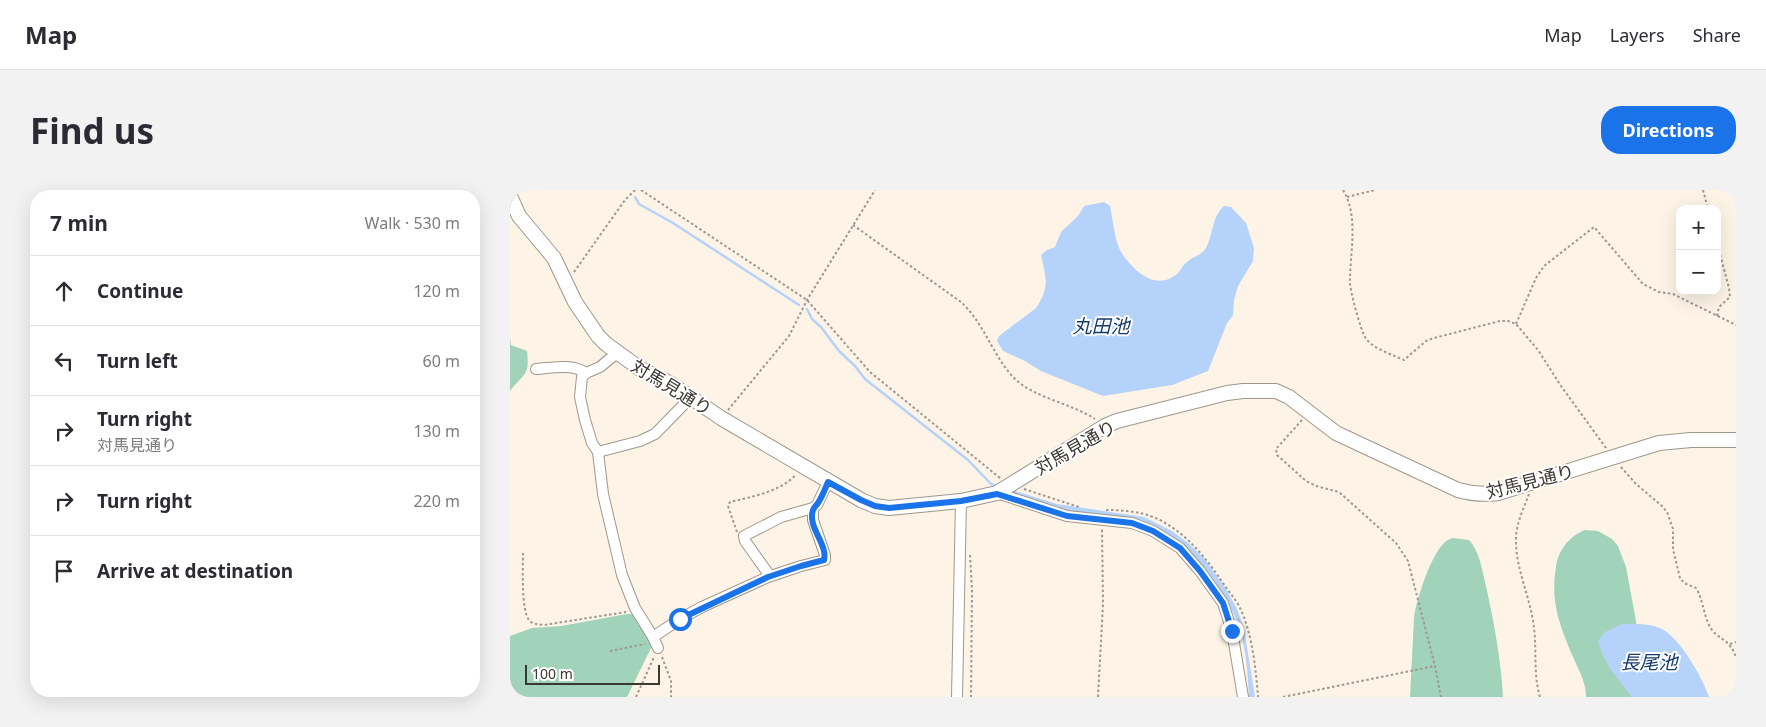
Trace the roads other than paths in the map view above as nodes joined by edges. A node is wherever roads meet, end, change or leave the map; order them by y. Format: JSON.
{"nodes":[{"id":1,"x":510,"y":196,"type":"edge"},
{"id":2,"x":617,"y":353,"type":"junction"},
{"id":3,"x":536,"y":369,"type":"dead end"},
{"id":4,"x":586,"y":373,"type":"junction"},
{"id":5,"x":692,"y":396,"type":"junction"},
{"id":6,"x":1736,"y":440,"type":"edge"},
{"id":7,"x":598,"y":452,"type":"junction"},
{"id":8,"x":828,"y":482,"type":"junction"},
{"id":9,"x":997,"y":494,"type":"junction"},
{"id":10,"x":961,"y":501,"type":"junction"},
{"id":11,"x":813,"y":508,"type":"junction"},
{"id":12,"x":770,"y":576,"type":"junction"},
{"id":13,"x":957,"y":697,"type":"edge"},
{"id":14,"x":1243,"y":697,"type":"edge"}],
"edges":[{"from":1,"to":2,"type":"street","name":"対馬見通り"},
{"from":2,"to":4,"type":"street"},
{"from":2,"to":5,"type":"street","name":"対馬見通り"},
{"from":3,"to":4,"type":"street"},
{"from":4,"to":7,"type":"street"},
{"from":5,"to":7,"type":"street"},
{"from":5,"to":8,"type":"street","name":"対馬見通り"},
{"from":6,"to":9,"type":"street","name":"対馬見通り"},
{"from":7,"to":12,"type":"street"},
{"from":8,"to":10,"type":"street","name":"対馬見通り"},
{"from":8,"to":11,"type":"street"},
{"from":9,"to":10,"type":"street","name":"対馬見通り"},
{"from":9,"to":14,"type":"street"},
{"from":10,"to":13,"type":"street"},
{"from":11,"to":12,"type":"street"},
{"from":11,"to":12,"type":"street"}]}
